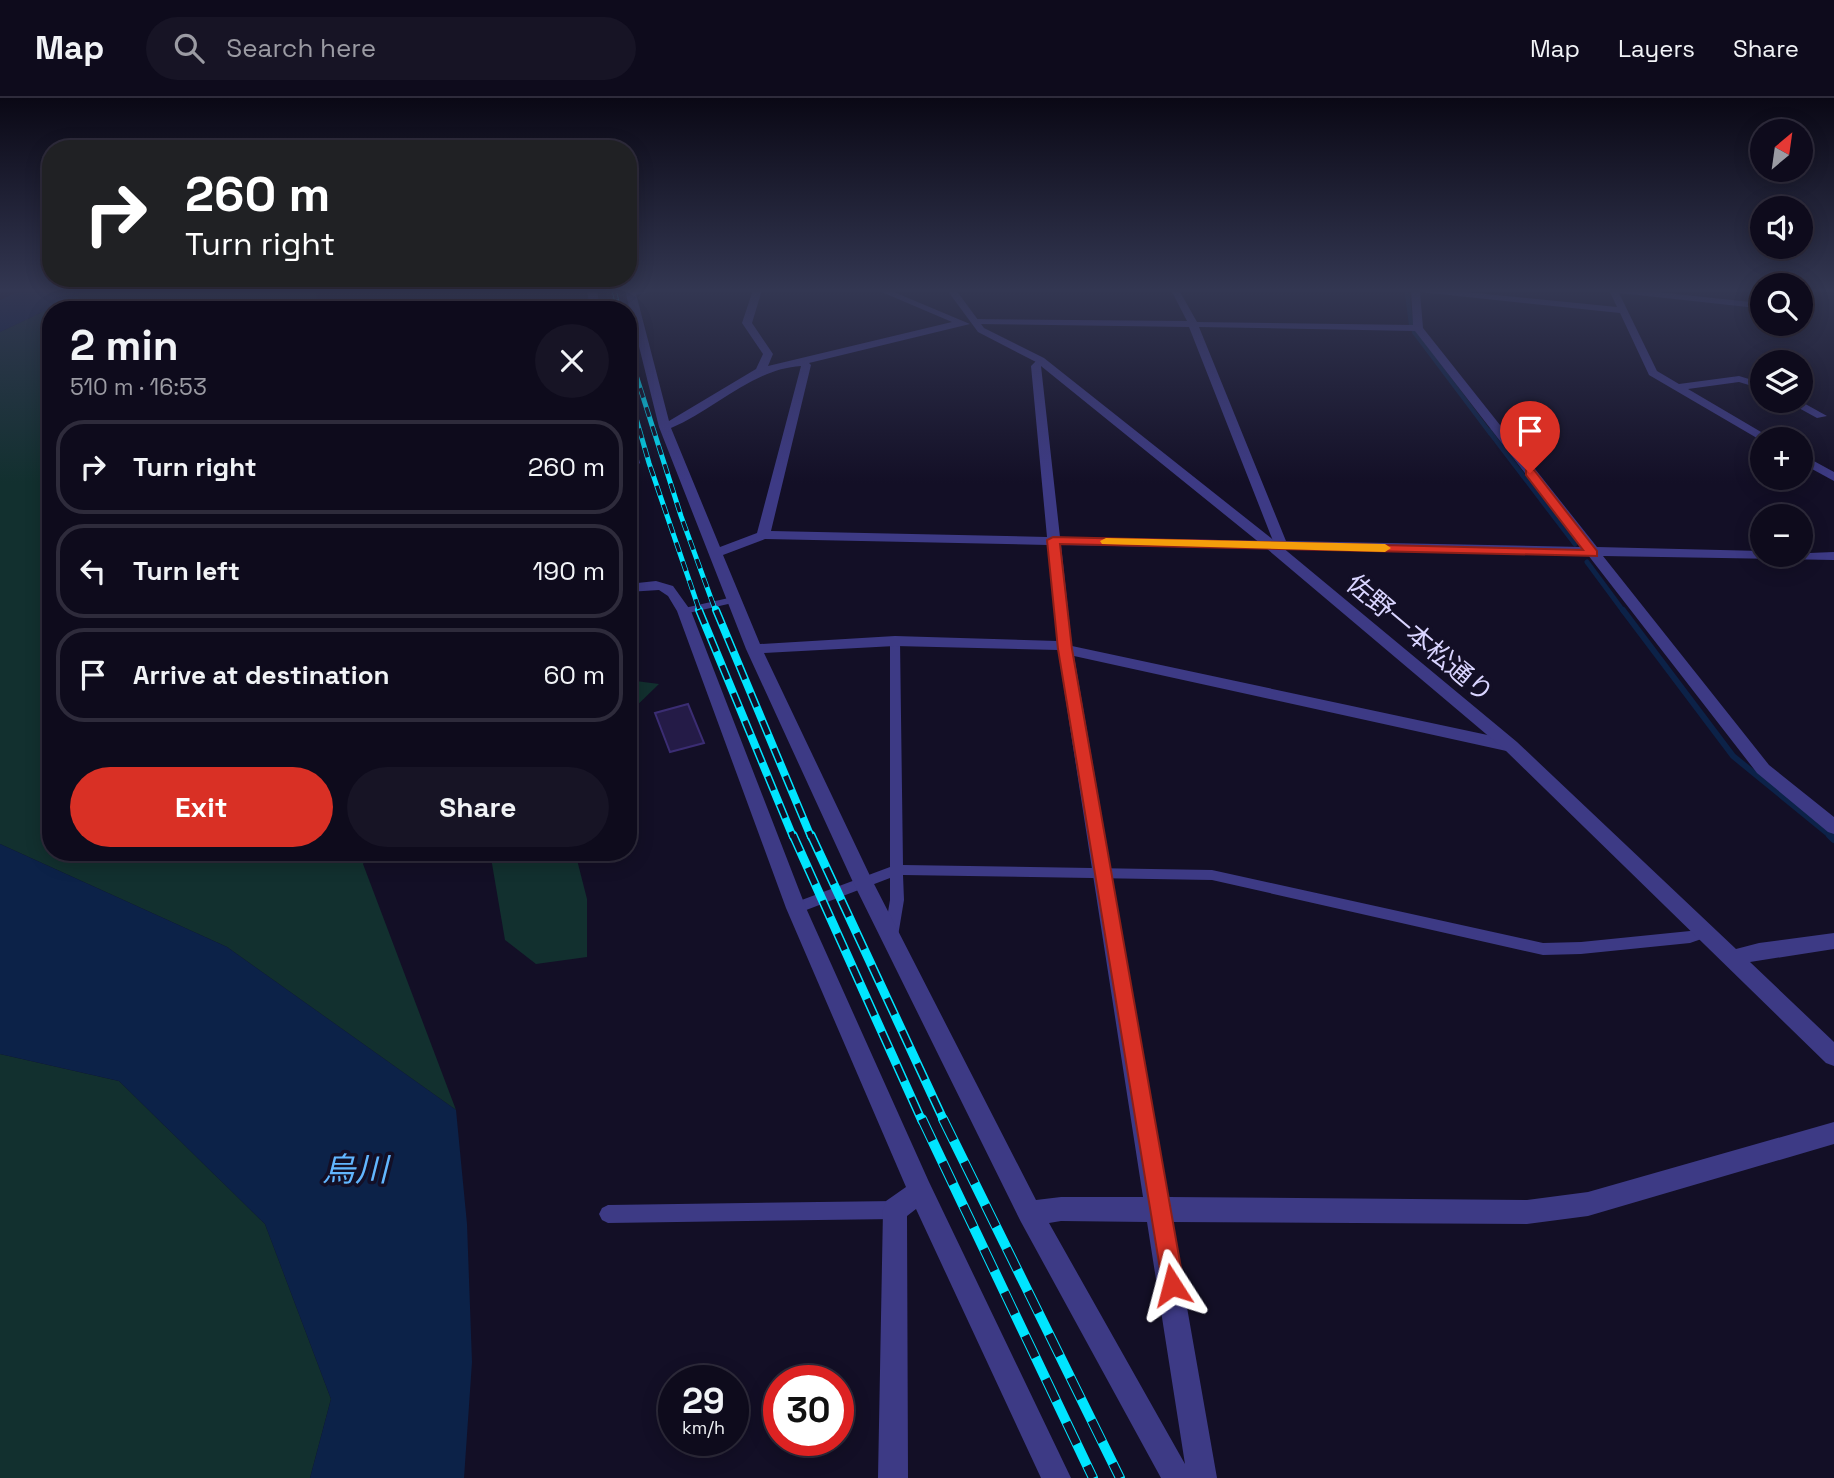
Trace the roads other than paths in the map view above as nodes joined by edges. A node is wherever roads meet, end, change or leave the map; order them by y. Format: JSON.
{"nodes":[{"id":1,"x":642,"y":354,"type":"edge"},
{"id":2,"x":768,"y":354,"type":"edge"},
{"id":3,"x":838,"y":354,"type":"edge"},
{"id":4,"x":1029,"y":354,"type":"edge"},
{"id":5,"x":1204,"y":354,"type":"edge"},
{"id":6,"x":1438,"y":354,"type":"edge"},
{"id":7,"x":1644,"y":354,"type":"edge"},
{"id":8,"x":1040,"y":360,"type":"junction"},
{"id":9,"x":803,"y":362,"type":"junction"},
{"id":10,"x":761,"y":371,"type":"junction"},
{"id":11,"x":1750,"y":382,"type":"edge"},
{"id":12,"x":1676,"y":387,"type":"junction"},
{"id":13,"x":1813,"y":412,"type":"edge"},
{"id":14,"x":1821,"y":416,"type":"dead end"},
{"id":15,"x":665,"y":426,"type":"junction"},
{"id":16,"x":1750,"y":429,"type":"edge"},
{"id":17,"x":1813,"y":465,"type":"edge"},
{"id":18,"x":1834,"y":477,"type":"edge"},
{"id":19,"x":764,"y":535,"type":"junction"},
{"id":20,"x":1053,"y":540,"type":"junction"},
{"id":21,"x":1275,"y":545,"type":"junction"},
{"id":22,"x":715,"y":553,"type":"junction"},
{"id":23,"x":1593,"y":554,"type":"junction"},
{"id":24,"x":1834,"y":556,"type":"edge"},
{"id":25,"x":637,"y":587,"type":"edge"},
{"id":26,"x":733,"y":600,"type":"junction"},
{"id":27,"x":684,"y":611,"type":"junction"},
{"id":28,"x":895,"y":641,"type":"junction"},
{"id":29,"x":1065,"y":647,"type":"junction"},
{"id":30,"x":754,"y":649,"type":"junction"},
{"id":31,"x":1511,"y":746,"type":"junction"},
{"id":32,"x":1834,"y":827,"type":"edge"},
{"id":33,"x":896,"y":870,"type":"junction"},
{"id":34,"x":1102,"y":873,"type":"junction"},
{"id":35,"x":862,"y":880,"type":"junction"},
{"id":36,"x":796,"y":908,"type":"junction"},
{"id":37,"x":1705,"y":933,"type":"junction"},
{"id":38,"x":891,"y":936,"type":"junction"},
{"id":39,"x":1834,"y":941,"type":"edge"},
{"id":40,"x":1732,"y":959,"type":"junction"},
{"id":41,"x":1834,"y":1056,"type":"edge"},
{"id":42,"x":1834,"y":1133,"type":"edge"},
{"id":43,"x":920,"y":1191,"type":"junction"},
{"id":44,"x":895,"y":1210,"type":"junction"},
{"id":45,"x":1160,"y":1212,"type":"junction"},
{"id":46,"x":1030,"y":1213,"type":"junction"},
{"id":47,"x":608,"y":1214,"type":"dead end"},
{"id":48,"x":893,"y":1478,"type":"edge"},
{"id":49,"x":1056,"y":1478,"type":"edge"},
{"id":50,"x":1177,"y":1478,"type":"edge"},
{"id":51,"x":1202,"y":1478,"type":"edge"}],
"edges":[{"from":1,"to":15,"type":"street"},
{"from":2,"to":10,"type":"street"},
{"from":3,"to":9,"type":"street"},
{"from":4,"to":8,"type":"street","name":"佐野一本松通り"},
{"from":5,"to":21,"type":"street"},
{"from":6,"to":23,"type":"street"},
{"from":7,"to":12,"type":"street"},
{"from":8,"to":20,"type":"street"},
{"from":8,"to":21,"type":"street","name":"佐野一本松通り"},
{"from":9,"to":10,"type":"street"},
{"from":9,"to":19,"type":"street"},
{"from":10,"to":15,"type":"street"},
{"from":11,"to":12,"type":"street"},
{"from":12,"to":16,"type":"street"},
{"from":13,"to":14,"type":"street"},
{"from":15,"to":22,"type":"street"},
{"from":17,"to":18,"type":"street"},
{"from":19,"to":20,"type":"street"},
{"from":19,"to":22,"type":"street"},
{"from":20,"to":21,"type":"street"},
{"from":20,"to":29,"type":"street"},
{"from":21,"to":23,"type":"street"},
{"from":21,"to":31,"type":"street","name":"佐野一本松通り"},
{"from":22,"to":26,"type":"street"},
{"from":23,"to":24,"type":"street"},
{"from":23,"to":32,"type":"street"},
{"from":25,"to":27,"type":"street"},
{"from":26,"to":27,"type":"lane"},
{"from":26,"to":30,"type":"street"},
{"from":27,"to":36,"type":"street"},
{"from":28,"to":29,"type":"street"},
{"from":28,"to":30,"type":"street"},
{"from":28,"to":33,"type":"lane"},
{"from":29,"to":31,"type":"street"},
{"from":29,"to":34,"type":"street"},
{"from":30,"to":35,"type":"street"},
{"from":31,"to":37,"type":"street","name":"佐野一本松通り"},
{"from":33,"to":34,"type":"lane"},
{"from":33,"to":35,"type":"lane"},
{"from":33,"to":38,"type":"lane"},
{"from":34,"to":37,"type":"lane"},
{"from":34,"to":45,"type":"street"},
{"from":35,"to":36,"type":"lane"},
{"from":35,"to":38,"type":"street"},
{"from":36,"to":43,"type":"street"},
{"from":37,"to":40,"type":"street","name":"佐野一本松通り"},
{"from":38,"to":46,"type":"street"},
{"from":39,"to":40,"type":"street"},
{"from":40,"to":41,"type":"street","name":"佐野一本松通り"},
{"from":42,"to":45,"type":"street"},
{"from":43,"to":44,"type":"street"},
{"from":43,"to":49,"type":"street"},
{"from":44,"to":47,"type":"lane"},
{"from":44,"to":48,"type":"street"},
{"from":45,"to":46,"type":"street"},
{"from":45,"to":51,"type":"street"},
{"from":46,"to":50,"type":"street"}]}
